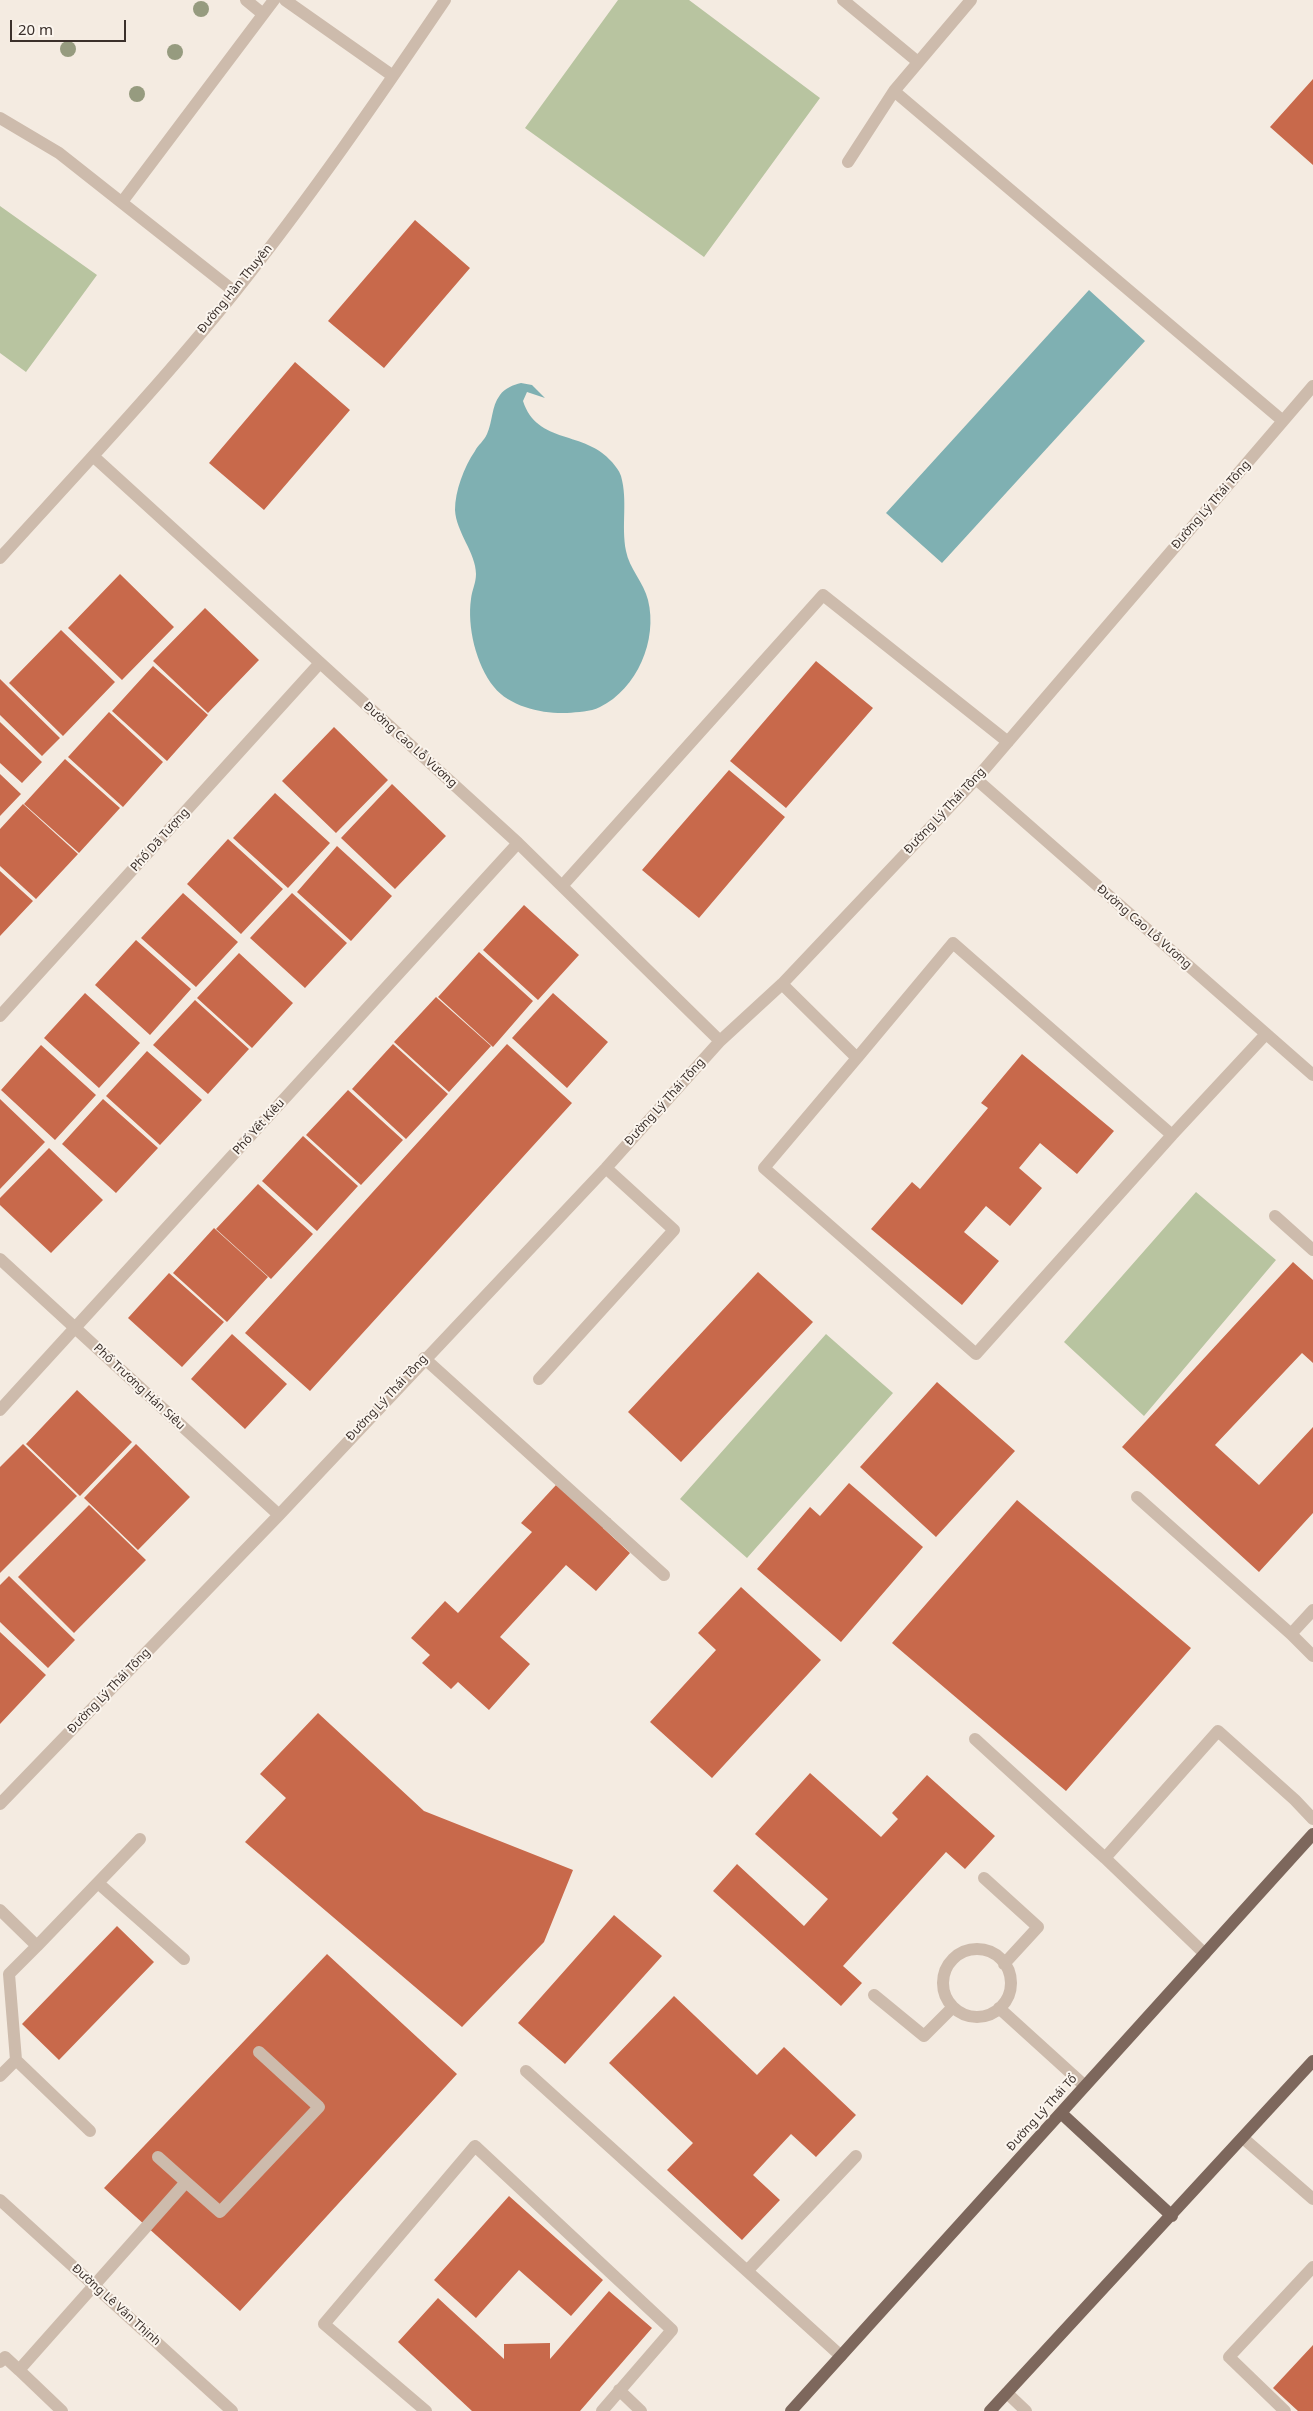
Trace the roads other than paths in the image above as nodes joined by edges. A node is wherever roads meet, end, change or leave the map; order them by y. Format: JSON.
{"nodes":[{"id":1,"x":246,"y":0,"type":"edge"},
{"id":2,"x":274,"y":0,"type":"edge"},
{"id":3,"x":285,"y":0,"type":"edge"},
{"id":4,"x":445,"y":0,"type":"edge"},
{"id":5,"x":843,"y":0,"type":"edge"},
{"id":6,"x":971,"y":0,"type":"edge"},
{"id":7,"x":263,"y":14,"type":"junction"},
{"id":8,"x":918,"y":62,"type":"junction"},
{"id":9,"x":392,"y":76,"type":"junction"},
{"id":10,"x":894,"y":91,"type":"junction"},
{"id":11,"x":0,"y":118,"type":"edge"},
{"id":12,"x":848,"y":162,"type":"dead end"},
{"id":13,"x":122,"y":202,"type":"junction"},
{"id":14,"x":234,"y":292,"type":"junction"},
{"id":15,"x":1313,"y":386,"type":"edge"},
{"id":16,"x":1283,"y":421,"type":"junction"},
{"id":17,"x":93,"y":456,"type":"junction"},
{"id":18,"x":0,"y":558,"type":"edge"},
{"id":19,"x":319,"y":664,"type":"junction"},
{"id":20,"x":1008,"y":742,"type":"junction"},
{"id":21,"x":976,"y":779,"type":"junction"},
{"id":22,"x":518,"y":843,"type":"junction"},
{"id":23,"x":562,"y":886,"type":"junction"},
{"id":24,"x":782,"y":984,"type":"junction"},
{"id":25,"x":0,"y":1016,"type":"edge"},
{"id":26,"x":1266,"y":1034,"type":"junction"},
{"id":27,"x":720,"y":1041,"type":"junction"},
{"id":28,"x":857,"y":1058,"type":"junction"},
{"id":29,"x":1313,"y":1075,"type":"edge"},
{"id":30,"x":1172,"y":1135,"type":"junction"},
{"id":31,"x":606,"y":1168,"type":"junction"},
{"id":32,"x":1275,"y":1216,"type":"dead end"},
{"id":33,"x":1313,"y":1250,"type":"edge"},
{"id":34,"x":0,"y":1259,"type":"edge"},
{"id":35,"x":75,"y":1328,"type":"junction"},
{"id":36,"x":424,"y":1358,"type":"junction"},
{"id":37,"x":539,"y":1379,"type":"dead end"},
{"id":38,"x":0,"y":1410,"type":"edge"},
{"id":39,"x":1137,"y":1498,"type":"dead end"},
{"id":40,"x":279,"y":1515,"type":"junction"},
{"id":41,"x":664,"y":1575,"type":"dead end"},
{"id":42,"x":1313,"y":1610,"type":"edge"},
{"id":43,"x":1291,"y":1634,"type":"junction"},
{"id":44,"x":1313,"y":1656,"type":"edge"},
{"id":45,"x":975,"y":1739,"type":"dead end"},
{"id":46,"x":0,"y":1804,"type":"edge"},
{"id":47,"x":1313,"y":1819,"type":"edge"},
{"id":48,"x":1313,"y":1834,"type":"edge"},
{"id":49,"x":140,"y":1839,"type":"dead end"},
{"id":50,"x":1105,"y":1858,"type":"junction"},
{"id":51,"x":984,"y":1878,"type":"dead end"},
{"id":52,"x":98,"y":1883,"type":"junction"},
{"id":53,"x":0,"y":1910,"type":"edge"},
{"id":54,"x":37,"y":1946,"type":"junction"},
{"id":55,"x":1205,"y":1954,"type":"junction"},
{"id":56,"x":184,"y":1959,"type":"dead end"},
{"id":57,"x":1004,"y":1964,"type":"junction"},
{"id":58,"x":874,"y":1995,"type":"dead end"},
{"id":59,"x":953,"y":2007,"type":"junction"},
{"id":60,"x":999,"y":2008,"type":"junction"},
{"id":61,"x":259,"y":2052,"type":"dead end"},
{"id":62,"x":16,"y":2060,"type":"junction"},
{"id":63,"x":1313,"y":2061,"type":"edge"},
{"id":64,"x":526,"y":2071,"type":"dead end"},
{"id":65,"x":0,"y":2076,"type":"edge"},
{"id":66,"x":1085,"y":2086,"type":"junction"},
{"id":67,"x":1061,"y":2113,"type":"junction"},
{"id":68,"x":90,"y":2131,"type":"dead end"},
{"id":69,"x":1243,"y":2138,"type":"junction"},
{"id":70,"x":158,"y":2156,"type":"dead end"},
{"id":71,"x":856,"y":2156,"type":"dead end"},
{"id":72,"x":186,"y":2182,"type":"junction"},
{"id":73,"x":1313,"y":2199,"type":"edge"},
{"id":74,"x":0,"y":2200,"type":"edge"},
{"id":75,"x":1172,"y":2216,"type":"junction"},
{"id":76,"x":1313,"y":2267,"type":"edge"},
{"id":77,"x":748,"y":2271,"type":"junction"},
{"id":78,"x":95,"y":2286,"type":"junction"},
{"id":79,"x":841,"y":2356,"type":"junction"},
{"id":80,"x":0,"y":2362,"type":"edge"},
{"id":81,"x":19,"y":2370,"type":"junction"},
{"id":82,"x":619,"y":2390,"type":"junction"},
{"id":83,"x":1006,"y":2393,"type":"junction"},
{"id":84,"x":62,"y":2411,"type":"edge"},
{"id":85,"x":232,"y":2411,"type":"edge"},
{"id":86,"x":426,"y":2411,"type":"edge"},
{"id":87,"x":602,"y":2411,"type":"edge"},
{"id":88,"x":640,"y":2411,"type":"edge"},
{"id":89,"x":791,"y":2411,"type":"edge"},
{"id":90,"x":990,"y":2411,"type":"edge"},
{"id":91,"x":1026,"y":2411,"type":"edge"},
{"id":92,"x":1285,"y":2411,"type":"edge"}],
"edges":[{"from":1,"to":7,"type":"street"},
{"from":2,"to":7,"type":"street"},
{"from":3,"to":9,"type":"street"},
{"from":4,"to":9,"type":"street","name":"Đường Hàn Thuyên"},
{"from":5,"to":8,"type":"street"},
{"from":6,"to":8,"type":"street"},
{"from":7,"to":13,"type":"street"},
{"from":8,"to":10,"type":"street"},
{"from":9,"to":14,"type":"street","name":"Đường Hàn Thuyên"},
{"from":10,"to":12,"type":"street"},
{"from":10,"to":16,"type":"street"},
{"from":11,"to":13,"type":"street"},
{"from":13,"to":14,"type":"street"},
{"from":14,"to":17,"type":"street","name":"Đường Hàn Thuyên"},
{"from":15,"to":16,"type":"street","name":"Đường Lý Thái Tông"},
{"from":16,"to":20,"type":"street","name":"Đường Lý Thái Tông"},
{"from":17,"to":18,"type":"street","name":"Đường Hàn Thuyên"},
{"from":17,"to":19,"type":"street","name":"Đường Cao Lỗ Vương"},
{"from":19,"to":22,"type":"street","name":"Đường Cao Lỗ Vương"},
{"from":19,"to":25,"type":"street","name":"Phố Dã Tượng"},
{"from":20,"to":21,"type":"street","name":"Đường Lý Thái Tông"},
{"from":20,"to":23,"type":"street"},
{"from":21,"to":24,"type":"street","name":"Đường Lý Thái Tông"},
{"from":21,"to":26,"type":"street","name":"Đường Cao Lỗ Vương"},
{"from":22,"to":23,"type":"street","name":"Đường Cao Lỗ Vương"},
{"from":22,"to":35,"type":"street","name":"Phố Yết Kiêu"},
{"from":23,"to":27,"type":"street","name":"Đường Cao Lỗ Vương"},
{"from":24,"to":27,"type":"street","name":"Đường Lý Thái Tông"},
{"from":24,"to":28,"type":"street"},
{"from":26,"to":29,"type":"street","name":"Đường Cao Lỗ Vương"},
{"from":26,"to":30,"type":"street"},
{"from":27,"to":31,"type":"street","name":"Đường Lý Thái Tông"},
{"from":28,"to":30,"type":"street"},
{"from":28,"to":30,"type":"street"},
{"from":31,"to":36,"type":"street","name":"Đường Lý Thái Tông"},
{"from":31,"to":37,"type":"street"},
{"from":32,"to":33,"type":"street"},
{"from":34,"to":35,"type":"street","name":"Phố Trương Hán Siêu"},
{"from":35,"to":38,"type":"street","name":"Phố Yết Kiêu"},
{"from":35,"to":40,"type":"street","name":"Phố Trương Hán Siêu"},
{"from":36,"to":40,"type":"street","name":"Đường Lý Thái Tông"},
{"from":36,"to":41,"type":"street"},
{"from":39,"to":43,"type":"street"},
{"from":40,"to":46,"type":"street","name":"Đường Lý Thái Tông"},
{"from":42,"to":43,"type":"street"},
{"from":43,"to":44,"type":"street"},
{"from":45,"to":50,"type":"street"},
{"from":47,"to":50,"type":"street"},
{"from":48,"to":55,"type":"main road","name":"Đường Lý Thái Tổ"},
{"from":49,"to":52,"type":"street"},
{"from":50,"to":55,"type":"street"},
{"from":51,"to":57,"type":"street"},
{"from":52,"to":54,"type":"street"},
{"from":52,"to":56,"type":"street"},
{"from":53,"to":54,"type":"street"},
{"from":54,"to":62,"type":"street"},
{"from":55,"to":66,"type":"main road","name":"Đường Lý Thái Tổ"},
{"from":57,"to":59,"type":"street"},
{"from":57,"to":60,"type":"street"},
{"from":58,"to":59,"type":"street"},
{"from":59,"to":60,"type":"street"},
{"from":60,"to":66,"type":"street"},
{"from":61,"to":72,"type":"street"},
{"from":62,"to":65,"type":"street"},
{"from":62,"to":68,"type":"street"},
{"from":63,"to":69,"type":"main road"},
{"from":64,"to":77,"type":"street"},
{"from":66,"to":67,"type":"main road","name":"Đường Lý Thái Tổ"},
{"from":67,"to":75,"type":"main road"},
{"from":67,"to":79,"type":"main road","name":"Đường Lý Thái Tổ"},
{"from":69,"to":73,"type":"street"},
{"from":69,"to":75,"type":"main road"},
{"from":70,"to":72,"type":"street"},
{"from":71,"to":77,"type":"street"},
{"from":72,"to":78,"type":"street"},
{"from":74,"to":78,"type":"street","name":"Đường Lê Văn Thịnh"},
{"from":75,"to":83,"type":"main road"},
{"from":76,"to":92,"type":"street"},
{"from":77,"to":79,"type":"street"},
{"from":78,"to":81,"type":"street"},
{"from":78,"to":85,"type":"street","name":"Đường Lê Văn Thịnh"},
{"from":79,"to":89,"type":"main road","name":"Đường Lý Thái Tổ"},
{"from":80,"to":81,"type":"street"},
{"from":81,"to":84,"type":"street"},
{"from":82,"to":86,"type":"street"},
{"from":82,"to":87,"type":"street"},
{"from":82,"to":88,"type":"street"},
{"from":83,"to":90,"type":"main road"},
{"from":83,"to":91,"type":"street"}]}
